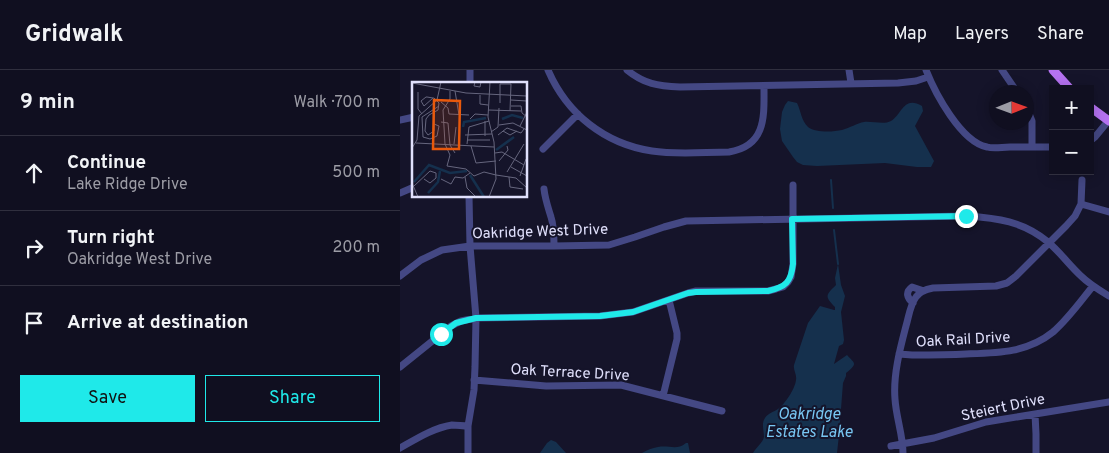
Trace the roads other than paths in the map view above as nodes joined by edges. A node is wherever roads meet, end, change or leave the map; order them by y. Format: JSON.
{"nodes":[{"id":1,"x":548,"y":70,"type":"edge"},
{"id":2,"x":627,"y":70,"type":"edge"},
{"id":3,"x":849,"y":70,"type":"edge"},
{"id":4,"x":1002,"y":70,"type":"edge"},
{"id":5,"x":1053,"y":70,"type":"edge"},
{"id":6,"x":927,"y":73,"type":"edge"},
{"id":7,"x":851,"y":83,"type":"junction"},
{"id":8,"x":1012,"y":85,"type":"edge"},
{"id":9,"x":1066,"y":85,"type":"edge"},
{"id":10,"x":764,"y":86,"type":"junction"},
{"id":11,"x":1094,"y":110,"type":"edge"},
{"id":12,"x":578,"y":114,"type":"junction"},
{"id":13,"x":1109,"y":121,"type":"edge"},
{"id":14,"x":1032,"y":130,"type":"edge"},
{"id":15,"x":1094,"y":137,"type":"edge"},
{"id":16,"x":1032,"y":147,"type":"junction"},
{"id":17,"x":1049,"y":147,"type":"edge"},
{"id":18,"x":543,"y":149,"type":"dead end"},
{"id":19,"x":1082,"y":180,"type":"dead end"},
{"id":20,"x":793,"y":185,"type":"dead end"},
{"id":21,"x":412,"y":188,"type":"edge"},
{"id":22,"x":544,"y":189,"type":"dead end"},
{"id":23,"x":400,"y":193,"type":"edge"},
{"id":24,"x":470,"y":198,"type":"edge"},
{"id":25,"x":1082,"y":204,"type":"junction"},
{"id":26,"x":1109,"y":212,"type":"edge"},
{"id":27,"x":792,"y":219,"type":"junction"},
{"id":28,"x":1048,"y":242,"type":"junction"},
{"id":29,"x":470,"y":246,"type":"junction"},
{"id":30,"x":554,"y":246,"type":"junction"},
{"id":31,"x":400,"y":276,"type":"edge"},
{"id":32,"x":1093,"y":286,"type":"junction"},
{"id":33,"x":1109,"y":296,"type":"edge"},
{"id":34,"x":669,"y":300,"type":"junction"},
{"id":35,"x":476,"y":318,"type":"junction"},
{"id":36,"x":899,"y":354,"type":"junction"},
{"id":37,"x":400,"y":367,"type":"edge"},
{"id":38,"x":474,"y":380,"type":"junction"},
{"id":39,"x":663,"y":396,"type":"junction"},
{"id":40,"x":1109,"y":402,"type":"edge"},
{"id":41,"x":722,"y":411,"type":"dead end"},
{"id":42,"x":1035,"y":414,"type":"junction"},
{"id":43,"x":468,"y":426,"type":"junction"},
{"id":44,"x":903,"y":444,"type":"junction"},
{"id":45,"x":891,"y":446,"type":"dead end"},
{"id":46,"x":400,"y":448,"type":"edge"},
{"id":47,"x":468,"y":453,"type":"edge"},
{"id":48,"x":903,"y":453,"type":"edge"},
{"id":49,"x":1036,"y":453,"type":"edge"}],
"edges":[{"from":1,"to":12,"type":"street"},
{"from":2,"to":10,"type":"street"},
{"from":3,"to":7,"type":"street"},
{"from":4,"to":8,"type":"street"},
{"from":5,"to":9,"type":"main road"},
{"from":6,"to":7,"type":"street"},
{"from":6,"to":16,"type":"street"},
{"from":7,"to":10,"type":"street"},
{"from":10,"to":12,"type":"street"},
{"from":11,"to":13,"type":"main road"},
{"from":12,"to":18,"type":"street"},
{"from":13,"to":15,"type":"street"},
{"from":14,"to":16,"type":"street"},
{"from":16,"to":17,"type":"street"},
{"from":19,"to":25,"type":"street"},
{"from":20,"to":27,"type":"street"},
{"from":21,"to":23,"type":"street"},
{"from":22,"to":30,"type":"street"},
{"from":24,"to":29,"type":"street"},
{"from":25,"to":26,"type":"street"},
{"from":25,"to":28,"type":"street"},
{"from":27,"to":28,"type":"street","name":"Oakridge West Drive"},
{"from":27,"to":30,"type":"street","name":"Oakridge West Drive"},
{"from":27,"to":34,"type":"street"},
{"from":28,"to":32,"type":"street","name":"Oakridge West Drive"},
{"from":28,"to":36,"type":"street"},
{"from":29,"to":30,"type":"street","name":"Oakridge West Drive"},
{"from":29,"to":31,"type":"street","name":"Oakridge West Drive"},
{"from":29,"to":35,"type":"street"},
{"from":32,"to":33,"type":"street","name":"Oakridge West Drive"},
{"from":32,"to":36,"type":"street","name":"Oak Rail Drive"},
{"from":34,"to":35,"type":"street"},
{"from":34,"to":39,"type":"street"},
{"from":35,"to":37,"type":"street"},
{"from":35,"to":38,"type":"street"},
{"from":36,"to":44,"type":"street"},
{"from":38,"to":39,"type":"street","name":"Oak Terrace Drive"},
{"from":38,"to":43,"type":"street"},
{"from":39,"to":41,"type":"street","name":"Oak Terrace Drive"},
{"from":40,"to":42,"type":"street","name":"Steiert Drive"},
{"from":42,"to":44,"type":"street","name":"Steiert Drive"},
{"from":42,"to":49,"type":"street"},
{"from":43,"to":46,"type":"street"},
{"from":43,"to":47,"type":"street"},
{"from":44,"to":45,"type":"street","name":"Steiert Drive"},
{"from":44,"to":48,"type":"street"}]}
